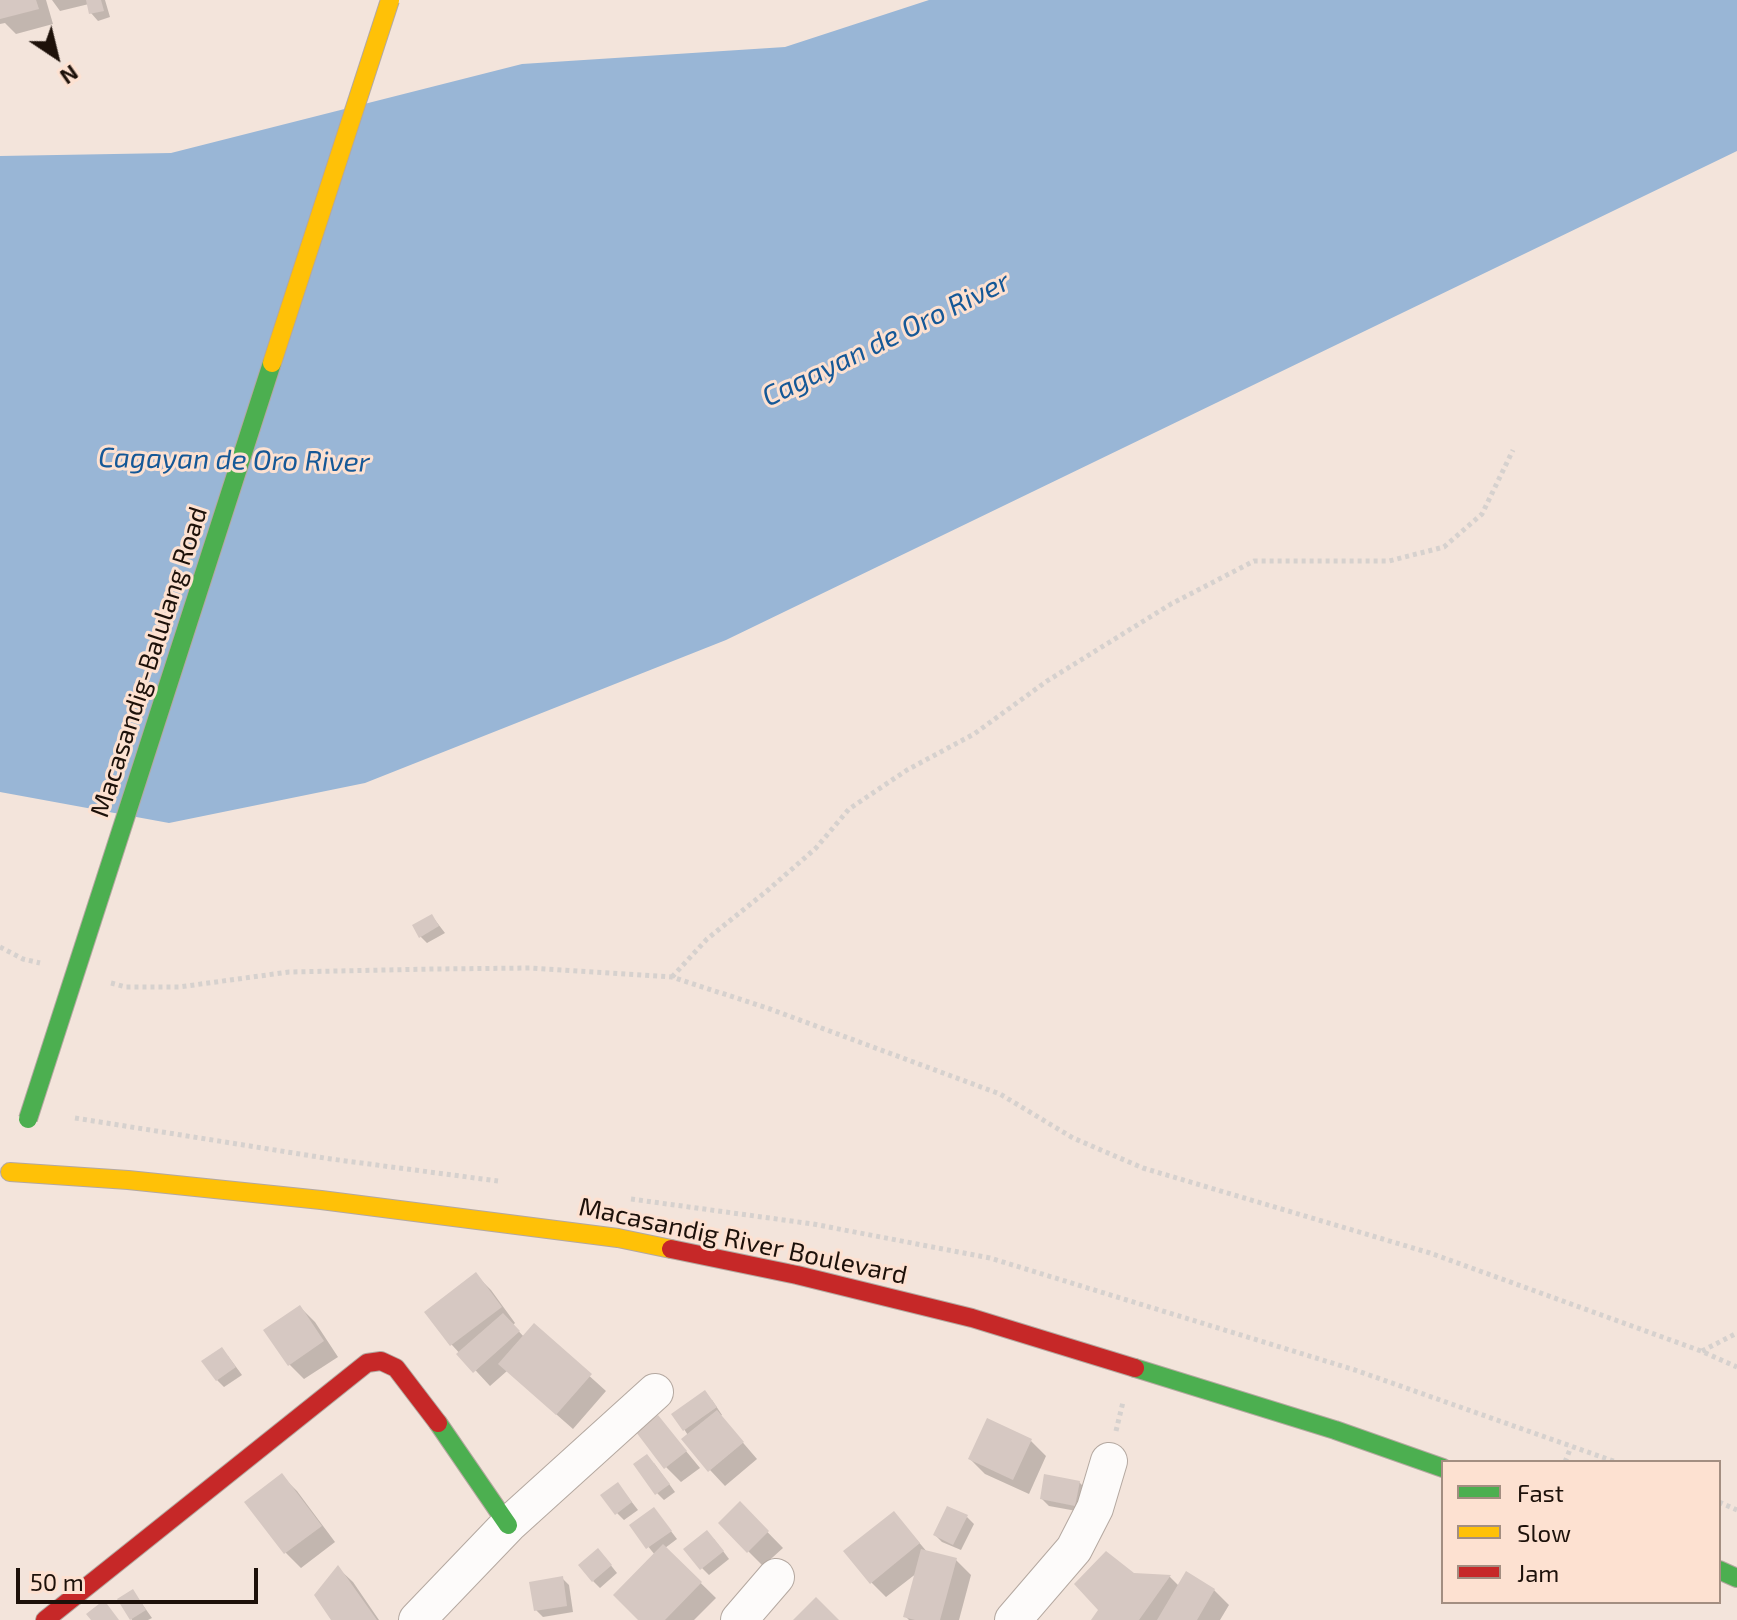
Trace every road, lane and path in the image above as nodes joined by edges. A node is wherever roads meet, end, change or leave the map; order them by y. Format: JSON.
{"nodes":[{"id":1,"x":390,"y":0,"type":"edge"},
{"id":2,"x":1513,"y":450,"type":"dead end"},
{"id":3,"x":0,"y":947,"type":"edge"},
{"id":4,"x":53,"y":967,"type":"dead end"},
{"id":5,"x":672,"y":977,"type":"junction"},
{"id":6,"x":97,"y":979,"type":"dead end"},
{"id":7,"x":26,"y":1125,"type":"dead end"},
{"id":8,"x":8,"y":1172,"type":"edge"},
{"id":9,"x":1737,"y":1333,"type":"edge"},
{"id":10,"x":1701,"y":1351,"type":"junction"},
{"id":11,"x":1132,"y":1366,"type":"junction"},
{"id":12,"x":1737,"y":1367,"type":"edge"},
{"id":13,"x":655,"y":1392,"type":"dead end"},
{"id":14,"x":1571,"y":1447,"type":"dead end"},
{"id":15,"x":1566,"y":1460,"type":"edge"},
{"id":16,"x":1109,"y":1461,"type":"joint"},
{"id":17,"x":1441,"y":1467,"type":"edge"},
{"id":18,"x":508,"y":1525,"type":"junction"},
{"id":19,"x":776,"y":1577,"type":"dead end"},
{"id":20,"x":45,"y":1620,"type":"edge"},
{"id":21,"x":417,"y":1620,"type":"edge"},
{"id":22,"x":739,"y":1620,"type":"edge"},
{"id":23,"x":1013,"y":1620,"type":"edge"}],
"edges":[{"from":1,"to":7,"type":"street","name":"Macasandig-Balulang Road","bridge":true},
{"from":2,"to":5,"type":"path"},
{"from":3,"to":4,"type":"path"},
{"from":5,"to":6,"type":"path"},
{"from":5,"to":10,"type":"path"},
{"from":8,"to":11,"type":"street","name":"Macasandig River Boulevard"},
{"from":9,"to":10,"type":"path"},
{"from":10,"to":12,"type":"path"},
{"from":11,"to":16,"type":"path"},
{"from":11,"to":17,"type":"street","name":"Macasandig River Boulevard"},
{"from":13,"to":18,"type":"street"},
{"from":14,"to":15,"type":"path"},
{"from":16,"to":23,"type":"street"},
{"from":18,"to":20,"type":"street"},
{"from":18,"to":21,"type":"street"},
{"from":19,"to":22,"type":"street"}]}
